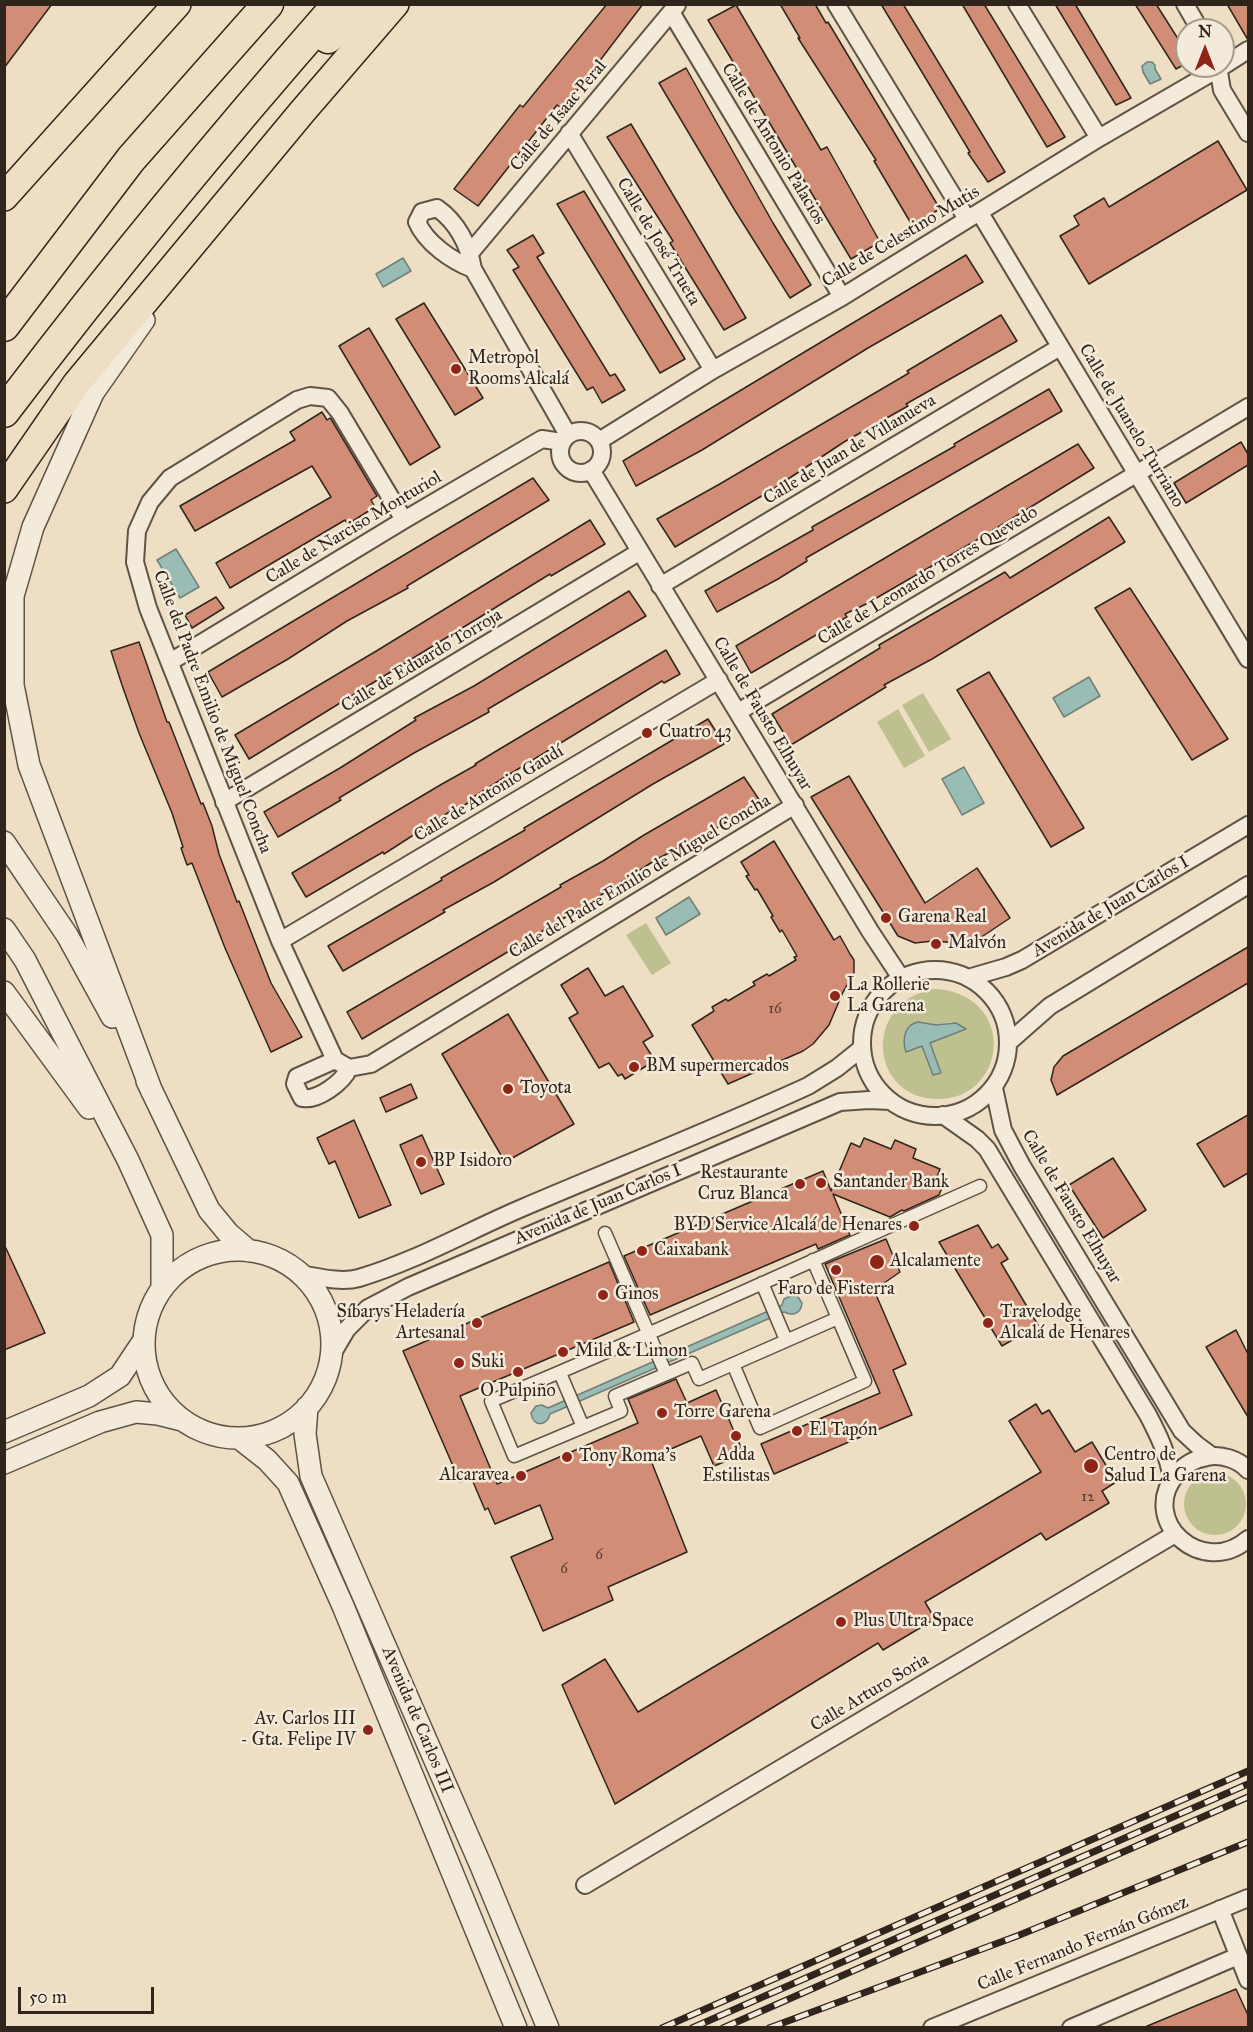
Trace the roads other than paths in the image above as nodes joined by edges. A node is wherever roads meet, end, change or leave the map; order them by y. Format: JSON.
{"nodes":[{"id":1,"x":177,"y":4,"type":"edge"},
{"id":2,"x":268,"y":4,"type":"edge"},
{"id":3,"x":338,"y":4,"type":"edge"},
{"id":4,"x":363,"y":4,"type":"edge"},
{"id":5,"x":395,"y":4,"type":"edge"},
{"id":6,"x":836,"y":4,"type":"edge"},
{"id":7,"x":1017,"y":4,"type":"edge"},
{"id":8,"x":1185,"y":4,"type":"edge"},
{"id":9,"x":674,"y":8,"type":"edge"},
{"id":10,"x":1193,"y":18,"type":"edge"},
{"id":11,"x":1248,"y":51,"type":"edge"},
{"id":12,"x":1235,"y":59,"type":"edge"},
{"id":13,"x":1202,"y":78,"type":"edge"},
{"id":14,"x":1221,"y":78,"type":"edge"},
{"id":15,"x":248,"y":106,"type":"junction"},
{"id":16,"x":86,"y":108,"type":"junction"},
{"id":17,"x":1248,"y":133,"type":"edge"},
{"id":18,"x":569,"y":134,"type":"junction"},
{"id":19,"x":1100,"y":138,"type":"junction"},
{"id":20,"x":4,"y":197,"type":"edge"},
{"id":21,"x":4,"y":215,"type":"edge"},
{"id":22,"x":973,"y":216,"type":"junction"},
{"id":23,"x":210,"y":224,"type":"junction"},
{"id":24,"x":842,"y":297,"type":"junction"},
{"id":25,"x":4,"y":326,"type":"edge"},
{"id":26,"x":1060,"y":347,"type":"junction"},
{"id":27,"x":713,"y":370,"type":"junction"},
{"id":28,"x":1248,"y":406,"type":"edge"},
{"id":29,"x":4,"y":412,"type":"edge"},
{"id":30,"x":565,"y":438,"type":"junction"},
{"id":31,"x":599,"y":441,"type":"junction"},
{"id":32,"x":591,"y":470,"type":"junction"},
{"id":33,"x":1138,"y":474,"type":"junction"},
{"id":34,"x":4,"y":489,"type":"edge"},
{"id":35,"x":404,"y":520,"type":"junction"},
{"id":36,"x":639,"y":552,"type":"junction"},
{"id":37,"x":660,"y":586,"type":"junction"},
{"id":38,"x":1248,"y":659,"type":"edge"},
{"id":39,"x":170,"y":662,"type":"junction"},
{"id":40,"x":719,"y":680,"type":"junction"},
{"id":41,"x":738,"y":712,"type":"junction"},
{"id":42,"x":224,"y":802,"type":"junction"},
{"id":43,"x":795,"y":805,"type":"junction"},
{"id":44,"x":1248,"y":825,"type":"edge"},
{"id":45,"x":4,"y":842,"type":"edge"},
{"id":46,"x":1248,"y":885,"type":"edge"},
{"id":47,"x":4,"y":929,"type":"edge"},
{"id":48,"x":280,"y":941,"type":"junction"},
{"id":49,"x":901,"y":978,"type":"junction"},
{"id":50,"x":968,"y":978,"type":"junction"},
{"id":51,"x":4,"y":992,"type":"edge"},
{"id":52,"x":1009,"y":1042,"type":"junction"},
{"id":53,"x":862,"y":1048,"type":"junction"},
{"id":54,"x":994,"y":1088,"type":"junction"},
{"id":55,"x":152,"y":1092,"type":"junction"},
{"id":56,"x":890,"y":1101,"type":"junction"},
{"id":57,"x":943,"y":1115,"type":"junction"},
{"id":58,"x":128,"y":1160,"type":"junction"},
{"id":59,"x":980,"y":1186,"type":"dead end"},
{"id":60,"x":606,"y":1233,"type":"dead end"},
{"id":61,"x":249,"y":1251,"type":"junction"},
{"id":62,"x":813,"y":1260,"type":"junction"},
{"id":63,"x":300,"y":1274,"type":"junction"},
{"id":64,"x":762,"y":1282,"type":"junction"},
{"id":65,"x":162,"y":1289,"type":"junction"},
{"id":66,"x":838,"y":1318,"type":"junction"},
{"id":67,"x":649,"y":1334,"type":"junction"},
{"id":68,"x":144,"y":1340,"type":"junction"},
{"id":69,"x":786,"y":1340,"type":"junction"},
{"id":70,"x":331,"y":1356,"type":"junction"},
{"id":71,"x":733,"y":1364,"type":"junction"},
{"id":72,"x":662,"y":1366,"type":"junction"},
{"id":73,"x":560,"y":1373,"type":"junction"},
{"id":74,"x":308,"y":1407,"type":"junction"},
{"id":75,"x":183,"y":1420,"type":"junction"},
{"id":76,"x":583,"y":1427,"type":"junction"},
{"id":77,"x":4,"y":1432,"type":"edge"},
{"id":78,"x":239,"y":1438,"type":"junction"},
{"id":79,"x":1212,"y":1456,"type":"junction"},
{"id":80,"x":4,"y":1463,"type":"edge"},
{"id":81,"x":1248,"y":1470,"type":"edge"},
{"id":82,"x":1172,"y":1479,"type":"junction"},
{"id":83,"x":1175,"y":1534,"type":"junction"},
{"id":84,"x":1248,"y":1539,"type":"edge"},
{"id":85,"x":585,"y":1885,"type":"dead end"},
{"id":86,"x":1248,"y":1898,"type":"edge"},
{"id":87,"x":1220,"y":1909,"type":"junction"},
{"id":88,"x":1238,"y":1956,"type":"junction"},
{"id":89,"x":1248,"y":1980,"type":"edge"},
{"id":90,"x":943,"y":2026,"type":"edge"},
{"id":91,"x":516,"y":2028,"type":"edge"},
{"id":92,"x":548,"y":2028,"type":"edge"},
{"id":93,"x":1071,"y":2028,"type":"edge"}],
"edges":[{"from":1,"to":16,"type":"highway"},
{"from":2,"to":25,"type":"highway"},
{"from":3,"to":15,"type":"highway"},
{"from":4,"to":15,"type":"highway"},
{"from":5,"to":23,"type":"highway"},
{"from":6,"to":22,"type":"street","name":"Calle de Juanelo Turriano"},
{"from":7,"to":19,"type":"street"},
{"from":8,"to":10,"type":"street"},
{"from":9,"to":18,"type":"street","name":"Calle de Isaac Peral"},
{"from":9,"to":24,"type":"street","name":"Calle de Antonio Palacios"},
{"from":11,"to":12,"type":"street","name":"Calle de Celestino Mutis"},
{"from":13,"to":19,"type":"street","name":"Calle de Celestino Mutis"},
{"from":14,"to":17,"type":"street"},
{"from":15,"to":29,"type":"highway"},
{"from":16,"to":20,"type":"highway"},
{"from":16,"to":21,"type":"highway"},
{"from":18,"to":27,"type":"street","name":"Calle de José Trueta"},
{"from":18,"to":30,"type":"street","name":"Calle de Isaac Peral"},
{"from":19,"to":22,"type":"street","name":"Calle de Celestino Mutis"},
{"from":22,"to":24,"type":"street","name":"Calle de Celestino Mutis"},
{"from":22,"to":26,"type":"street","name":"Calle de Juanelo Turriano"},
{"from":23,"to":34,"type":"highway"},
{"from":23,"to":55,"type":"street"},
{"from":24,"to":27,"type":"street","name":"Calle de Celestino Mutis"},
{"from":26,"to":33,"type":"street","name":"Calle de Juanelo Turriano"},
{"from":26,"to":37,"type":"street","name":"Calle de Juan de Villanueva"},
{"from":27,"to":31,"type":"street","name":"Calle de Celestino Mutis"},
{"from":28,"to":33,"type":"street","name":"Calle de Leonardo Torres Quevedo"},
{"from":30,"to":31,"type":"street"},
{"from":30,"to":32,"type":"street"},
{"from":30,"to":35,"type":"street","name":"Calle de Narciso Monturiol"},
{"from":31,"to":32,"type":"street"},
{"from":32,"to":36,"type":"street","name":"Calle de Fausto Elhuyar"},
{"from":33,"to":38,"type":"street","name":"Calle de Juanelo Turriano"},
{"from":33,"to":41,"type":"street","name":"Calle de Leonardo Torres Quevedo"},
{"from":35,"to":39,"type":"street","name":"Calle de Narciso Monturiol"},
{"from":35,"to":39,"type":"street","name":"Calle del Padre Emilio de Miguel Concha"},
{"from":36,"to":37,"type":"street","name":"Calle de Fausto Elhuyar"},
{"from":36,"to":42,"type":"street","name":"Calle de Eduardo Torroja"},
{"from":37,"to":40,"type":"street","name":"Calle de Fausto Elhuyar"},
{"from":39,"to":42,"type":"street","name":"Calle del Padre Emilio de Miguel Concha"},
{"from":40,"to":41,"type":"street","name":"Calle de Fausto Elhuyar"},
{"from":40,"to":48,"type":"street","name":"Calle de Antonio Gaudí"},
{"from":41,"to":43,"type":"street","name":"Calle de Fausto Elhuyar"},
{"from":42,"to":48,"type":"street","name":"Calle del Padre Emilio de Miguel Concha"},
{"from":43,"to":48,"type":"street","name":"Calle del Padre Emilio de Miguel Concha"},
{"from":43,"to":49,"type":"street","name":"Calle de Fausto Elhuyar"},
{"from":44,"to":50,"type":"street","name":"Avenida de Juan Carlos I"},
{"from":45,"to":55,"type":"street"},
{"from":46,"to":52,"type":"street"},
{"from":47,"to":58,"type":"street"},
{"from":49,"to":50,"type":"street"},
{"from":49,"to":53,"type":"street"},
{"from":50,"to":52,"type":"street"},
{"from":51,"to":58,"type":"street"},
{"from":52,"to":54,"type":"street"},
{"from":53,"to":56,"type":"street"},
{"from":53,"to":63,"type":"street","name":"Avenida de Juan Carlos I"},
{"from":54,"to":57,"type":"street"},
{"from":54,"to":79,"type":"street","name":"Calle de Fausto Elhuyar"},
{"from":55,"to":61,"type":"street"},
{"from":56,"to":57,"type":"street"},
{"from":56,"to":70,"type":"street","name":"Avenida de Juan Carlos I"},
{"from":57,"to":82,"type":"street"},
{"from":58,"to":65,"type":"street"},
{"from":59,"to":62,"type":"street"},
{"from":60,"to":67,"type":"street"},
{"from":61,"to":63,"type":"street"},
{"from":61,"to":65,"type":"street"},
{"from":62,"to":64,"type":"street"},
{"from":62,"to":66,"type":"street"},
{"from":63,"to":70,"type":"street"},
{"from":64,"to":67,"type":"street"},
{"from":64,"to":69,"type":"street"},
{"from":65,"to":68,"type":"street"},
{"from":66,"to":69,"type":"street"},
{"from":66,"to":71,"type":"street"},
{"from":67,"to":72,"type":"street"},
{"from":67,"to":73,"type":"street"},
{"from":68,"to":75,"type":"street"},
{"from":68,"to":77,"type":"street"},
{"from":69,"to":71,"type":"street"},
{"from":70,"to":74,"type":"street"},
{"from":71,"to":72,"type":"street"},
{"from":72,"to":76,"type":"street"},
{"from":73,"to":76,"type":"street"},
{"from":73,"to":76,"type":"street"},
{"from":74,"to":78,"type":"street"},
{"from":74,"to":92,"type":"street","name":"Avenida de Carlos III"},
{"from":75,"to":78,"type":"street"},
{"from":75,"to":80,"type":"street"},
{"from":78,"to":91,"type":"street","name":"Avenida de Carlos III"},
{"from":79,"to":81,"type":"street"},
{"from":79,"to":82,"type":"street"},
{"from":82,"to":83,"type":"street"},
{"from":83,"to":84,"type":"street"},
{"from":83,"to":85,"type":"street","name":"Calle Arturo Soria"},
{"from":86,"to":87,"type":"street","name":"Calle Fernando Fernán Gómez"},
{"from":87,"to":88,"type":"street"},
{"from":87,"to":90,"type":"street","name":"Calle Fernando Fernán Gómez"},
{"from":88,"to":89,"type":"street"},
{"from":88,"to":93,"type":"street"}]}
